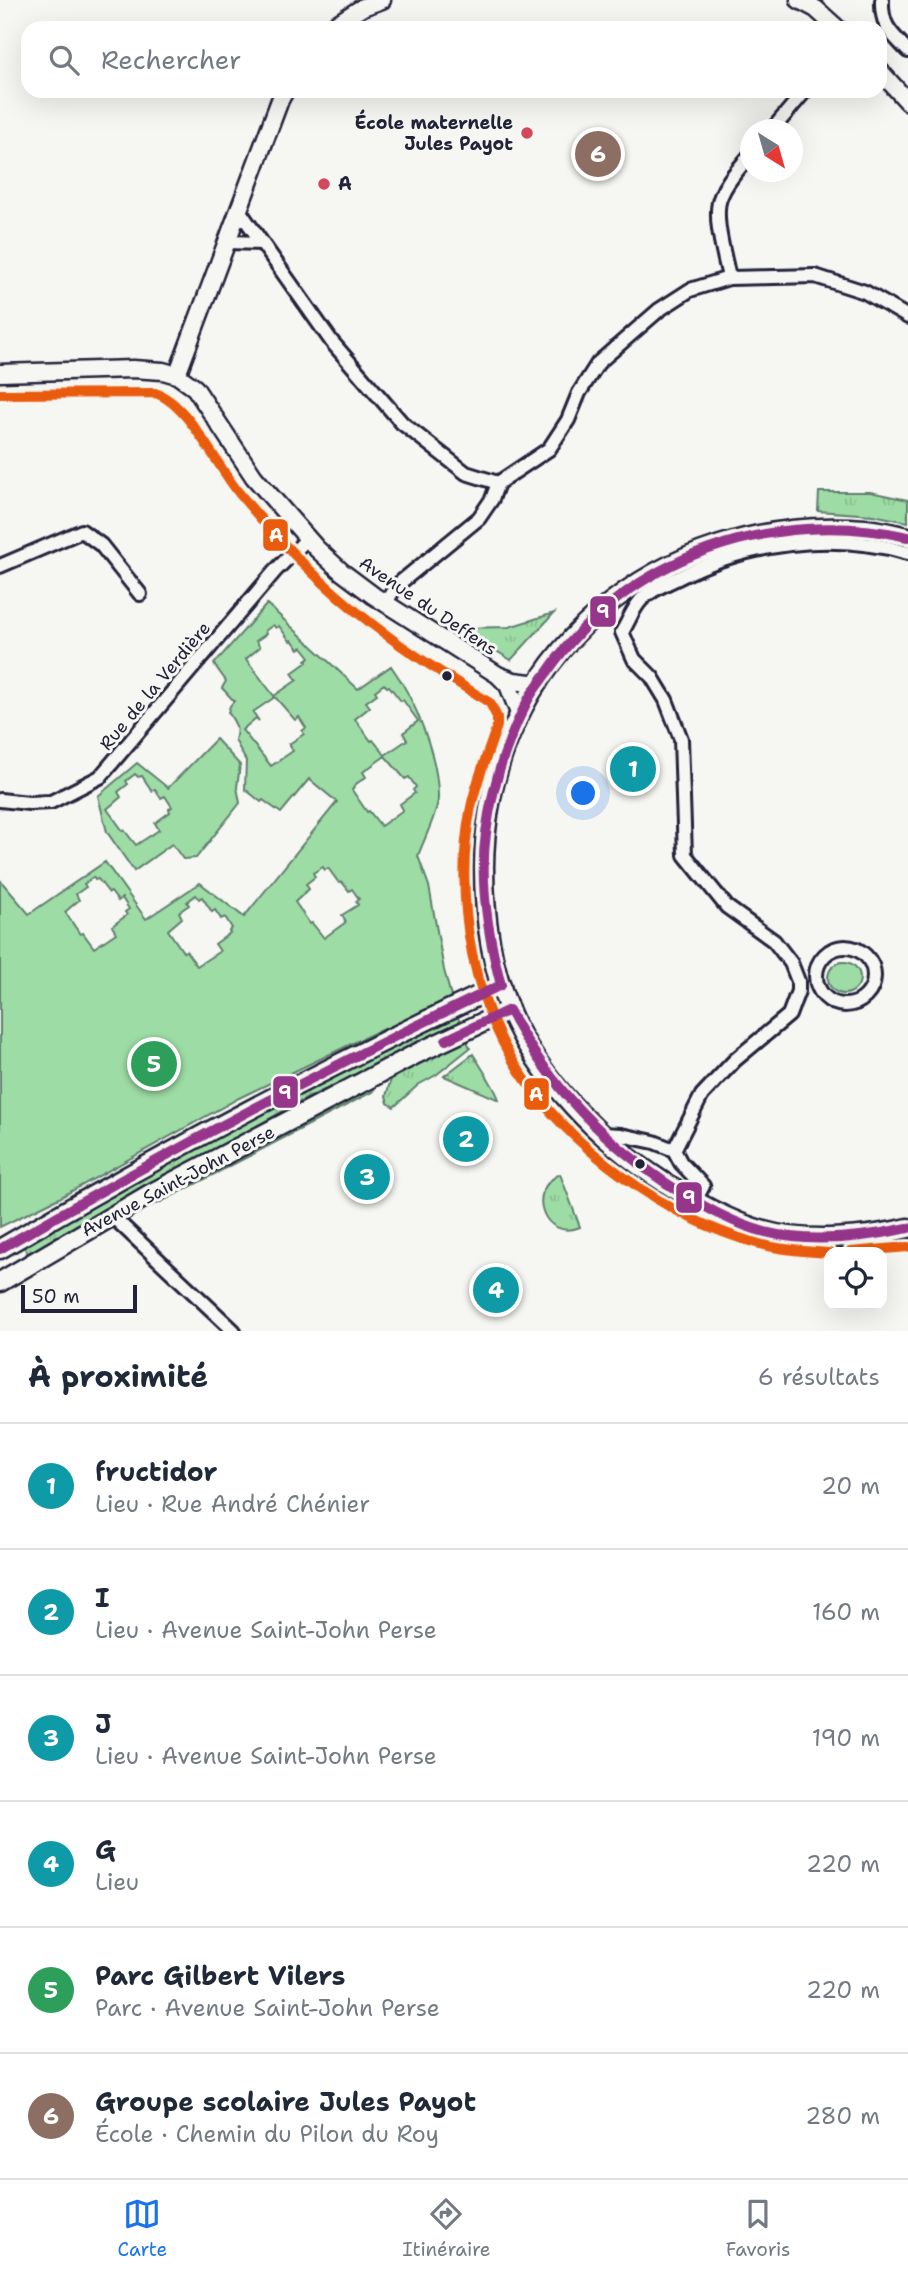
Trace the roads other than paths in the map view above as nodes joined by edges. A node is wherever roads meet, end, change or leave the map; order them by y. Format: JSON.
{"nodes":[{"id":1,"x":382,"y":0,"type":"edge"},
{"id":2,"x":799,"y":0,"type":"edge"},
{"id":3,"x":882,"y":0,"type":"edge"},
{"id":4,"x":341,"y":21,"type":"edge"},
{"id":5,"x":829,"y":21,"type":"edge"},
{"id":6,"x":884,"y":21,"type":"edge"},
{"id":7,"x":887,"y":28,"type":"edge"},
{"id":8,"x":908,"y":51,"type":"edge"},
{"id":9,"x":887,"y":79,"type":"edge"},
{"id":10,"x":281,"y":98,"type":"edge"},
{"id":11,"x":799,"y":98,"type":"edge"},
{"id":12,"x":908,"y":102,"type":"edge"},
{"id":13,"x":781,"y":119,"type":"edge"},
{"id":14,"x":740,"y":168,"type":"edge"},
{"id":15,"x":239,"y":210,"type":"junction"},
{"id":16,"x":227,"y":242,"type":"junction"},
{"id":17,"x":262,"y":243,"type":"junction"},
{"id":18,"x":729,"y":278,"type":"junction"},
{"id":19,"x":908,"y":317,"type":"edge"},
{"id":20,"x":0,"y":373,"type":"edge"},
{"id":21,"x":177,"y":375,"type":"junction"},
{"id":22,"x":498,"y":483,"type":"junction"},
{"id":23,"x":908,"y":537,"type":"edge"},
{"id":24,"x":307,"y":539,"type":"junction"},
{"id":25,"x":908,"y":553,"type":"edge"},
{"id":26,"x":0,"y":566,"type":"edge"},
{"id":27,"x":140,"y":594,"type":"dead end"},
{"id":28,"x":385,"y":604,"type":"junction"},
{"id":29,"x":498,"y":675,"type":"junction"},
{"id":30,"x":538,"y":684,"type":"junction"},
{"id":31,"x":519,"y":713,"type":"junction"},
{"id":32,"x":0,"y":800,"type":"edge"},
{"id":33,"x":798,"y":981,"type":"junction"},
{"id":34,"x":816,"y":981,"type":"junction"},
{"id":35,"x":500,"y":985,"type":"junction"},
{"id":36,"x":509,"y":1010,"type":"junction"},
{"id":37,"x":601,"y":1134,"type":"junction"},
{"id":38,"x":674,"y":1150,"type":"junction"},
{"id":39,"x":699,"y":1193,"type":"junction"},
{"id":40,"x":111,"y":1215,"type":"junction"},
{"id":41,"x":908,"y":1228,"type":"edge"},
{"id":42,"x":0,"y":1249,"type":"edge"},
{"id":43,"x":0,"y":1282,"type":"edge"},
{"id":44,"x":234,"y":1331,"type":"edge"}],
"edges":[{"from":1,"to":4,"type":"street"},
{"from":2,"to":5,"type":"street"},
{"from":3,"to":6,"type":"street"},
{"from":7,"to":8,"type":"street"},
{"from":9,"to":12,"type":"street"},
{"from":10,"to":15,"type":"street"},
{"from":11,"to":13,"type":"street"},
{"from":14,"to":18,"type":"street"},
{"from":15,"to":16,"type":"street"},
{"from":15,"to":17,"type":"street"},
{"from":16,"to":17,"type":"street"},
{"from":16,"to":21,"type":"street"},
{"from":17,"to":22,"type":"street"},
{"from":18,"to":19,"type":"street"},
{"from":18,"to":22,"type":"street"},
{"from":20,"to":21,"type":"street"},
{"from":21,"to":24,"type":"street","name":"Avenue du Deffens"},
{"from":22,"to":28,"type":"street"},
{"from":23,"to":30,"type":"main road"},
{"from":24,"to":28,"type":"street","name":"Avenue du Deffens"},
{"from":24,"to":32,"type":"street","name":"Rue de la Verdière"},
{"from":25,"to":33,"type":"street"},
{"from":26,"to":27,"type":"street"},
{"from":28,"to":29,"type":"street","name":"Avenue du Deffens"},
{"from":29,"to":30,"type":"street","name":"Avenue du Deffens"},
{"from":29,"to":31,"type":"street","name":"Avenue du Deffens"},
{"from":30,"to":31,"type":"main road"},
{"from":31,"to":35,"type":"main road"},
{"from":33,"to":34,"type":"street"},
{"from":33,"to":38,"type":"street"},
{"from":34,"to":34,"type":"street"},
{"from":35,"to":36,"type":"main road"},
{"from":35,"to":42,"type":"main road","name":"Avenue Saint-John Perse"},
{"from":36,"to":37,"type":"main road"},
{"from":36,"to":40,"type":"main road","name":"Avenue Saint-John Perse"},
{"from":37,"to":38,"type":"street"},
{"from":37,"to":39,"type":"main road"},
{"from":38,"to":39,"type":"street"},
{"from":39,"to":41,"type":"main road"},
{"from":40,"to":43,"type":"main road","name":"Avenue Saint-John Perse"},
{"from":40,"to":44,"type":"street"}]}
